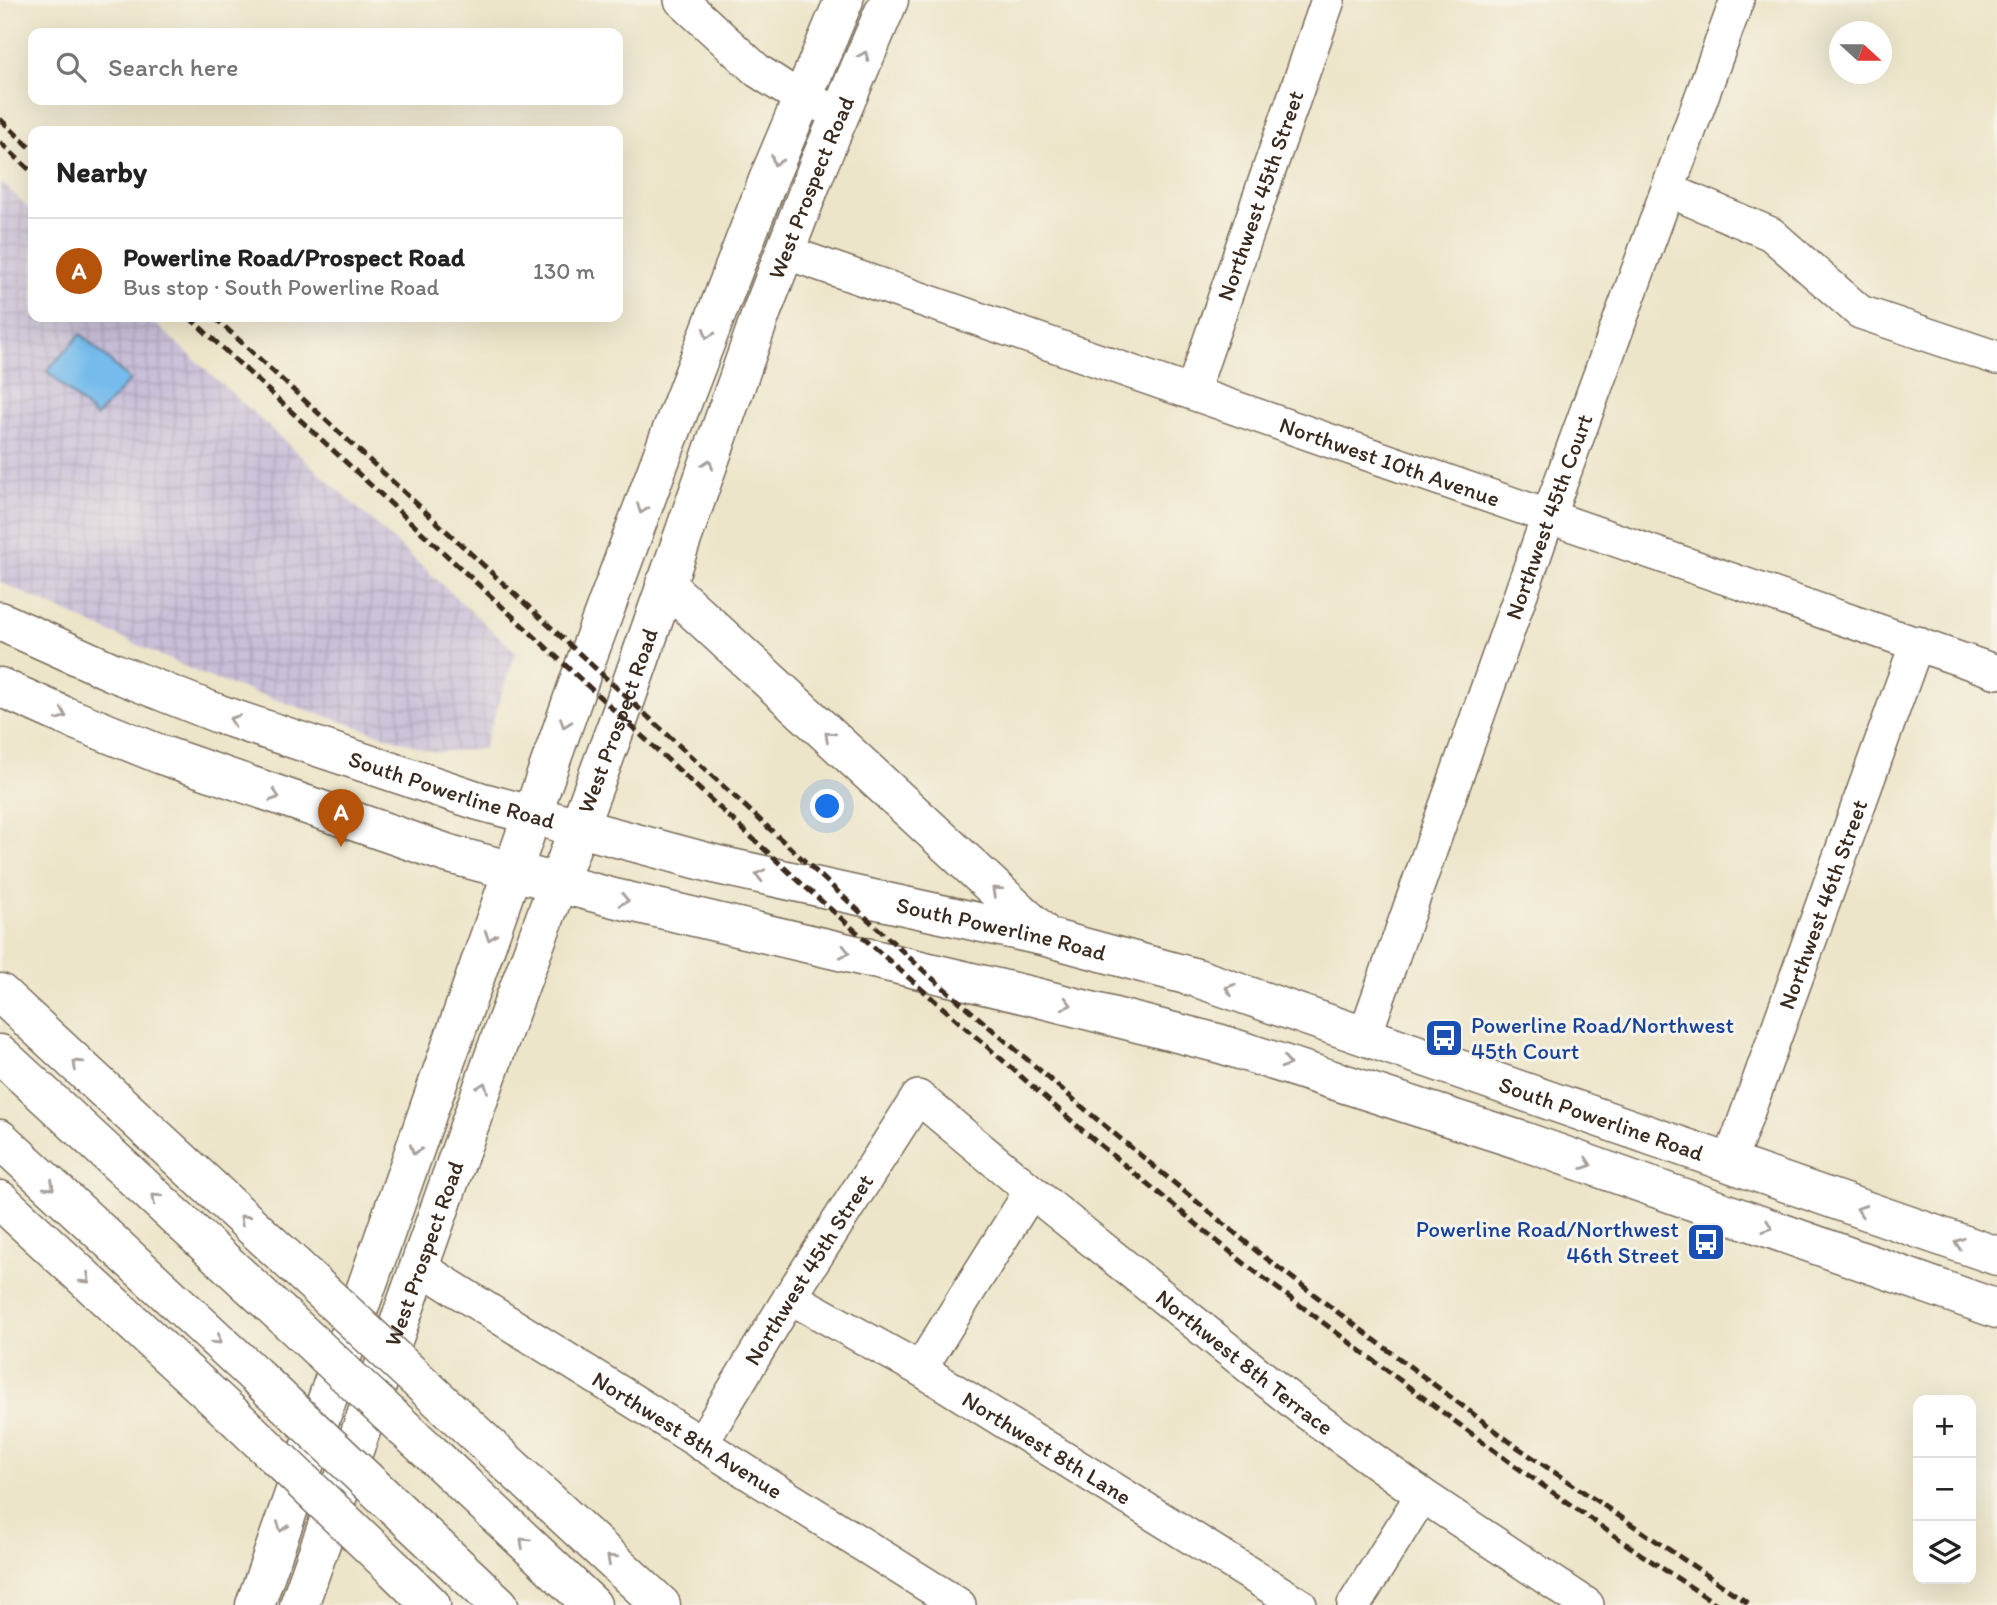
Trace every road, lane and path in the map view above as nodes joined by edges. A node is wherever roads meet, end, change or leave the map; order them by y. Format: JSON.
{"nodes":[{"id":1,"x":681,"y":0,"type":"edge"},
{"id":2,"x":844,"y":0,"type":"edge"},
{"id":3,"x":889,"y":0,"type":"edge"},
{"id":4,"x":1328,"y":0,"type":"edge"},
{"id":5,"x":1737,"y":0,"type":"edge"},
{"id":6,"x":802,"y":98,"type":"junction"},
{"id":7,"x":840,"y":113,"type":"junction"},
{"id":8,"x":1668,"y":190,"type":"junction"},
{"id":9,"x":785,"y":252,"type":"junction"},
{"id":10,"x":1997,"y":358,"type":"edge"},
{"id":11,"x":1192,"y":392,"type":"junction"},
{"id":12,"x":1548,"y":517,"type":"junction"},
{"id":13,"x":665,"y":584,"type":"junction"},
{"id":14,"x":0,"y":621,"type":"edge"},
{"id":15,"x":1917,"y":643,"type":"junction"},
{"id":16,"x":1997,"y":672,"type":"edge"},
{"id":17,"x":0,"y":687,"type":"edge"},
{"id":18,"x":532,"y":816,"type":"junction"},
{"id":19,"x":579,"y":829,"type":"junction"},
{"id":20,"x":513,"y":871,"type":"junction"},
{"id":21,"x":558,"y":883,"type":"junction"},
{"id":22,"x":1046,"y":937,"type":"junction"},
{"id":23,"x":0,"y":993,"type":"edge"},
{"id":24,"x":1365,"y":1035,"type":"junction"},
{"id":25,"x":0,"y":1054,"type":"edge"},
{"id":26,"x":918,"y":1097,"type":"joint"},
{"id":27,"x":0,"y":1139,"type":"edge"},
{"id":28,"x":1729,"y":1164,"type":"junction"},
{"id":29,"x":1658,"y":1188,"type":"junction"},
{"id":30,"x":1800,"y":1189,"type":"junction"},
{"id":31,"x":1031,"y":1191,"type":"junction"},
{"id":32,"x":0,"y":1199,"type":"edge"},
{"id":33,"x":1710,"y":1208,"type":"junction"},
{"id":34,"x":1997,"y":1256,"type":"edge"},
{"id":35,"x":418,"y":1266,"type":"junction"},
{"id":36,"x":790,"y":1297,"type":"junction"},
{"id":37,"x":1997,"y":1308,"type":"edge"},
{"id":38,"x":920,"y":1369,"type":"junction"},
{"id":39,"x":701,"y":1444,"type":"junction"},
{"id":40,"x":1422,"y":1495,"type":"junction"},
{"id":41,"x":393,"y":1568,"type":"junction"},
{"id":42,"x":255,"y":1605,"type":"edge"},
{"id":43,"x":299,"y":1605,"type":"edge"},
{"id":44,"x":422,"y":1605,"type":"edge"},
{"id":45,"x":431,"y":1605,"type":"edge"},
{"id":46,"x":499,"y":1605,"type":"edge"},
{"id":47,"x":592,"y":1605,"type":"edge"},
{"id":48,"x":661,"y":1605,"type":"edge"},
{"id":49,"x":959,"y":1605,"type":"edge"},
{"id":50,"x":1300,"y":1605,"type":"edge"},
{"id":51,"x":1354,"y":1605,"type":"edge"},
{"id":52,"x":1587,"y":1605,"type":"edge"}],
"edges":[{"from":1,"to":6,"type":"street"},
{"from":2,"to":6,"type":"main road","name":"West Prospect Road"},
{"from":7,"to":3,"type":"main road","name":"West Prospect Road","one_way":true},
{"from":4,"to":11,"type":"street","name":"Northwest 45th Street"},
{"from":5,"to":8,"type":"street","name":"Northwest 45th Court"},
{"from":6,"to":7,"type":"street"},
{"from":6,"to":18,"type":"main road","name":"West Prospect Road","one_way":true},
{"from":7,"to":9,"type":"main road","name":"West Prospect Road"},
{"from":8,"to":10,"type":"street"},
{"from":8,"to":12,"type":"street","name":"Northwest 45th Court"},
{"from":9,"to":11,"type":"street","name":"Northwest 10th Avenue"},
{"from":13,"to":9,"type":"main road","name":"West Prospect Road","one_way":true},
{"from":11,"to":12,"type":"street","name":"Northwest 10th Avenue"},
{"from":12,"to":15,"type":"street","name":"Northwest 10th Avenue"},
{"from":12,"to":24,"type":"street","name":"Northwest 45th Court"},
{"from":13,"to":19,"type":"main road","name":"West Prospect Road"},
{"from":22,"to":13,"type":"main road","one_way":true},
{"from":18,"to":14,"type":"main road","name":"South Powerline Road","one_way":true},
{"from":15,"to":16,"type":"street","name":"Northwest 10th Avenue"},
{"from":15,"to":28,"type":"street","name":"Northwest 46th Street"},
{"from":17,"to":20,"type":"main road","name":"South Powerline Road","one_way":true},
{"from":18,"to":19,"type":"main road","name":"South Powerline Road"},
{"from":18,"to":20,"type":"main road","name":"West Prospect Road"},
{"from":19,"to":21,"type":"main road","name":"West Prospect Road"},
{"from":22,"to":19,"type":"main road","name":"South Powerline Road","one_way":true},
{"from":20,"to":21,"type":"main road","name":"South Powerline Road"},
{"from":20,"to":42,"type":"main road","name":"West Prospect Road","one_way":true},
{"from":21,"to":29,"type":"main road","name":"South Powerline Road","one_way":true},
{"from":35,"to":21,"type":"main road","name":"West Prospect Road","one_way":true},
{"from":24,"to":22,"type":"main road","name":"South Powerline Road","one_way":true},
{"from":48,"to":23,"type":"main road","one_way":true,"bridge":true},
{"from":24,"to":28,"type":"main road","name":"South Powerline Road"},
{"from":47,"to":25,"type":"main road","one_way":true,"bridge":true},
{"from":26,"to":31,"type":"street","name":"Northwest 8th Terrace"},
{"from":26,"to":36,"type":"street","name":"Northwest 45th Street"},
{"from":27,"to":46,"type":"main road","one_way":true,"bridge":true},
{"from":28,"to":29,"type":"main road"},
{"from":28,"to":30,"type":"main road","name":"South Powerline Road"},
{"from":29,"to":33,"type":"main road","name":"South Powerline Road"},
{"from":30,"to":33,"type":"main road"},
{"from":34,"to":30,"type":"main road","name":"South Powerline Road","one_way":true},
{"from":31,"to":38,"type":"street"},
{"from":31,"to":40,"type":"street","name":"Northwest 8th Terrace"},
{"from":32,"to":41,"type":"main road","one_way":true,"bridge":true},
{"from":33,"to":37,"type":"main road","name":"South Powerline Road","one_way":true},
{"from":35,"to":39,"type":"street","name":"Northwest 8th Avenue"},
{"from":35,"to":43,"type":"main road","name":"West Prospect Road"},
{"from":36,"to":38,"type":"street","name":"Northwest 8th Lane"},
{"from":36,"to":39,"type":"street","name":"Northwest 45th Street"},
{"from":38,"to":50,"type":"street","name":"Northwest 8th Lane"},
{"from":39,"to":49,"type":"street","name":"Northwest 8th Avenue"},
{"from":40,"to":51,"type":"street"},
{"from":40,"to":52,"type":"street","name":"Northwest 8th Terrace"},
{"from":41,"to":44,"type":"main road"},
{"from":41,"to":45,"type":"main road"}]}
